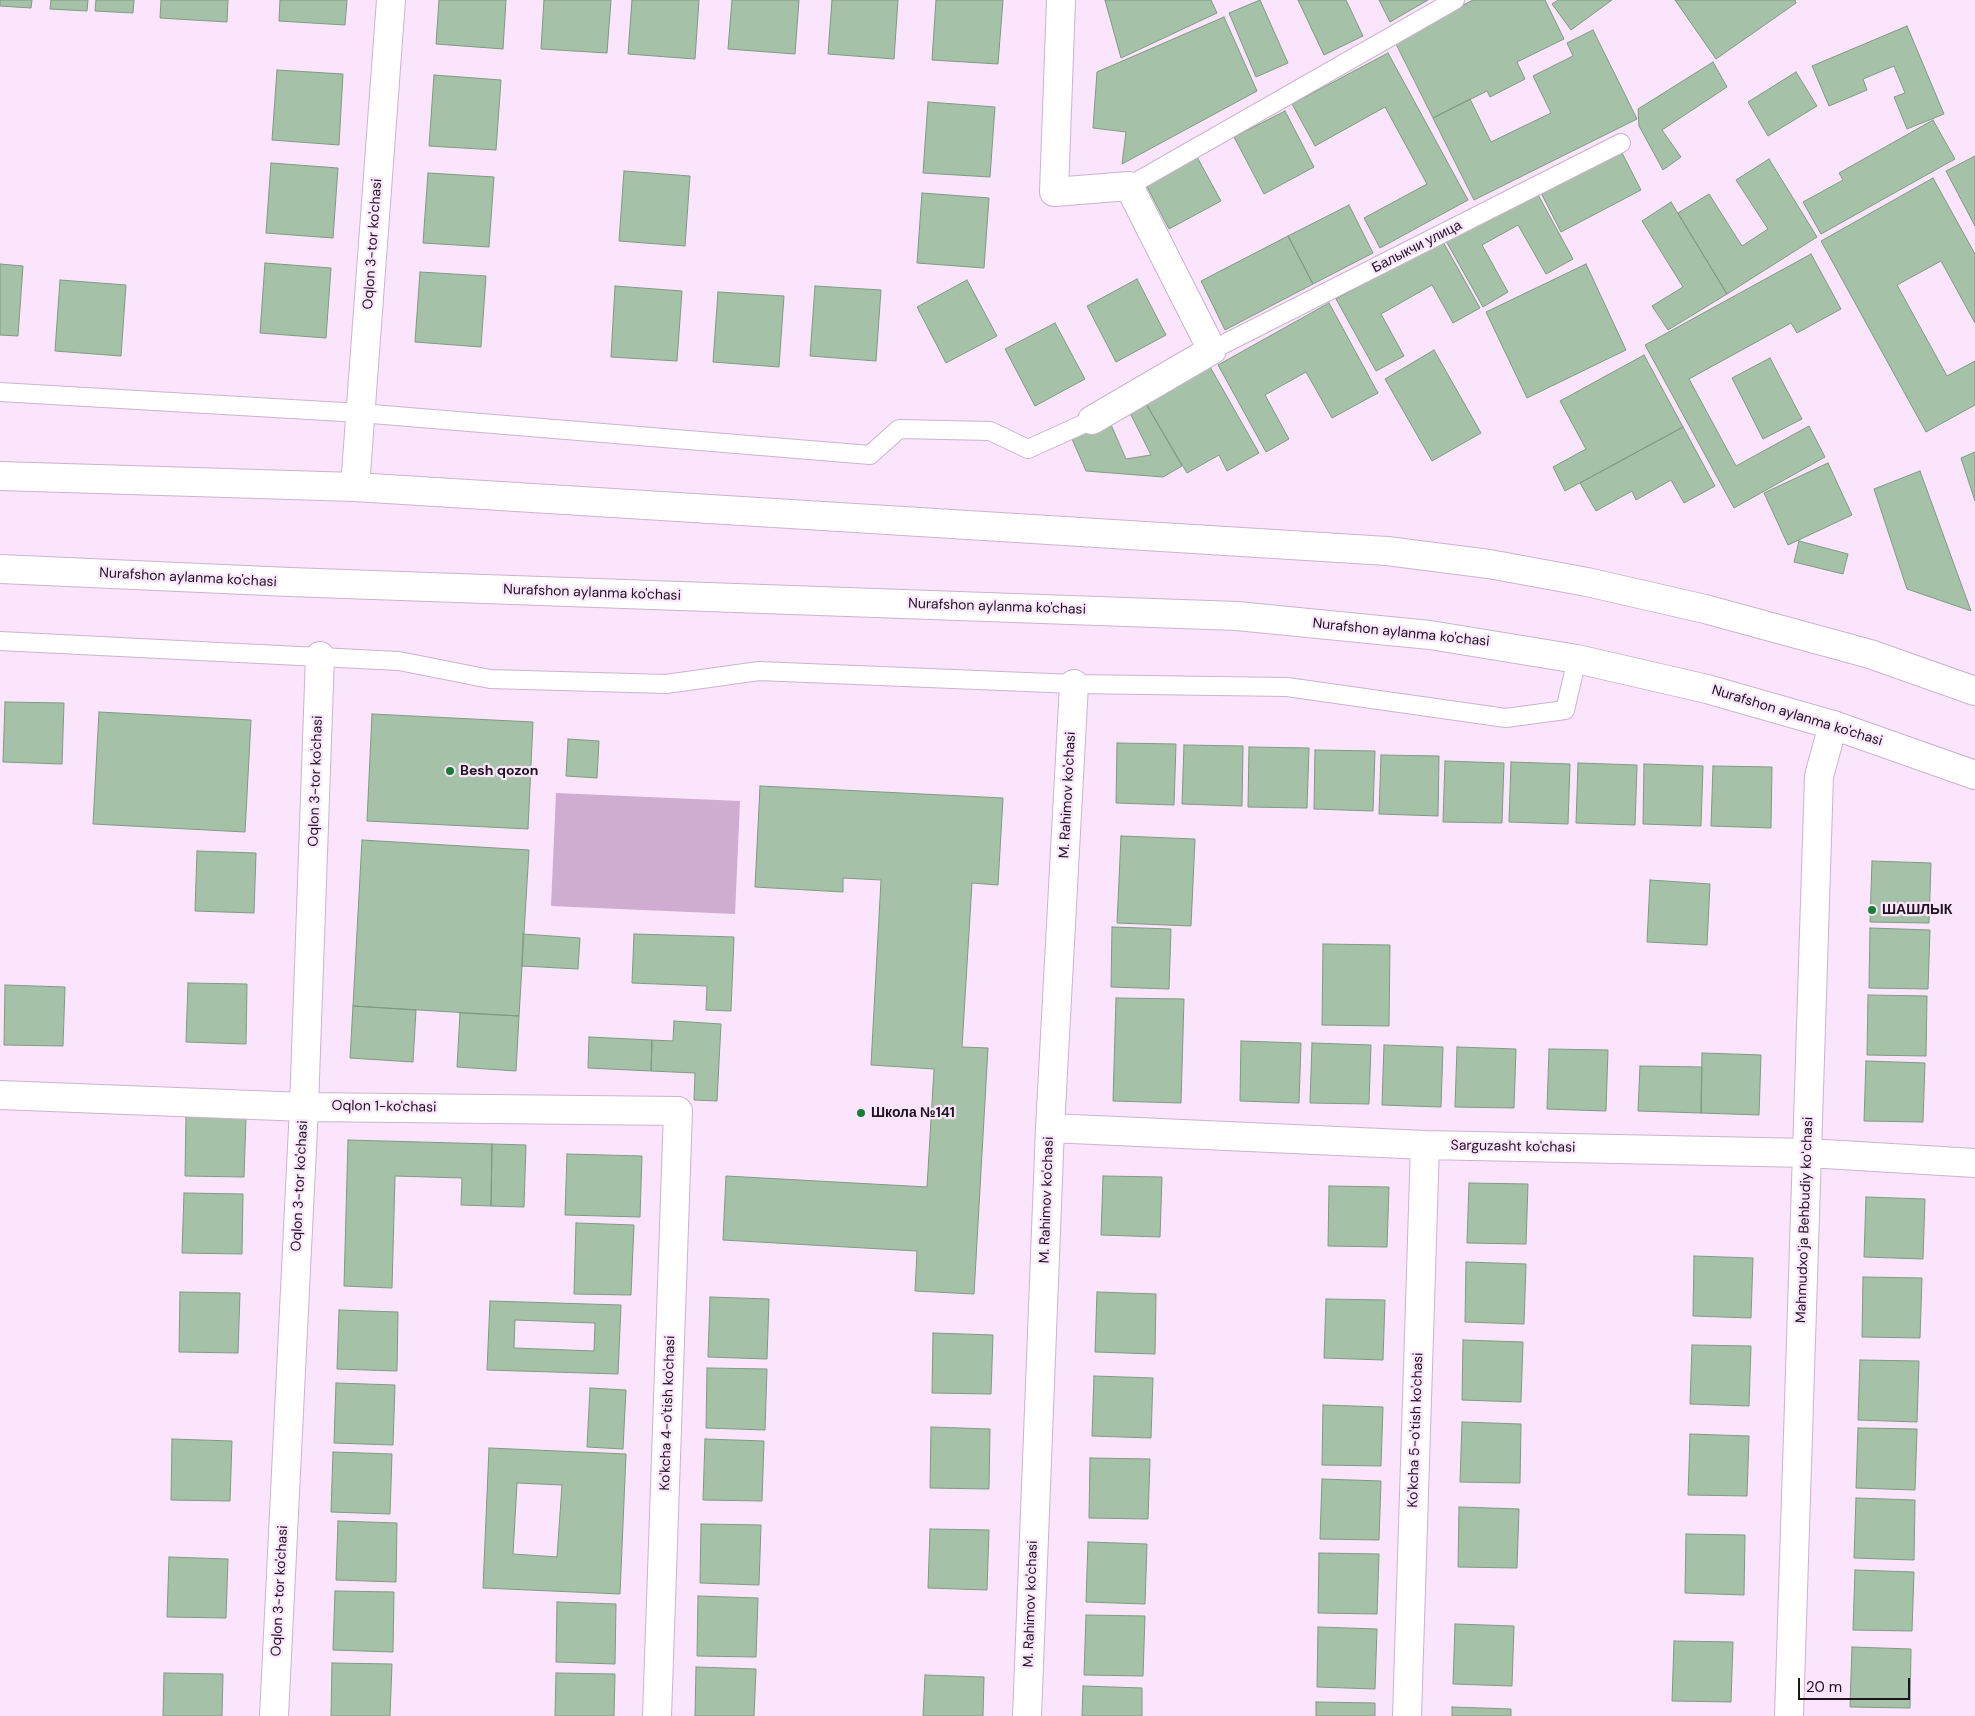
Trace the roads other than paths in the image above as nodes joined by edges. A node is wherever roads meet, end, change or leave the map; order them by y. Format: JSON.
{"nodes":[{"id":1,"x":390,"y":0,"type":"edge"},
{"id":2,"x":1061,"y":0,"type":"edge"},
{"id":3,"x":1455,"y":0,"type":"edge"},
{"id":4,"x":1621,"y":143,"type":"dead end"},
{"id":5,"x":1129,"y":186,"type":"junction"},
{"id":6,"x":1212,"y":350,"type":"junction"},
{"id":7,"x":0,"y":392,"type":"edge"},
{"id":8,"x":360,"y":413,"type":"junction"},
{"id":9,"x":1092,"y":420,"type":"joint"},
{"id":10,"x":0,"y":476,"type":"edge"},
{"id":11,"x":355,"y":487,"type":"junction"},
{"id":12,"x":0,"y":569,"type":"edge"},
{"id":13,"x":0,"y":641,"type":"edge"},
{"id":14,"x":320,"y":656,"type":"junction"},
{"id":15,"x":1577,"y":658,"type":"junction"},
{"id":16,"x":1074,"y":684,"type":"junction"},
{"id":17,"x":1975,"y":691,"type":"edge"},
{"id":18,"x":1833,"y":725,"type":"junction"},
{"id":19,"x":1975,"y":775,"type":"edge"},
{"id":20,"x":0,"y":1095,"type":"edge"},
{"id":21,"x":304,"y":1107,"type":"junction"},
{"id":22,"x":678,"y":1111,"type":"joint"},
{"id":23,"x":1050,"y":1128,"type":"junction"},
{"id":24,"x":1425,"y":1145,"type":"junction"},
{"id":25,"x":1808,"y":1153,"type":"junction"},
{"id":26,"x":1975,"y":1163,"type":"edge"},
{"id":27,"x":274,"y":1716,"type":"edge"},
{"id":28,"x":657,"y":1716,"type":"edge"},
{"id":29,"x":1026,"y":1716,"type":"edge"},
{"id":30,"x":1407,"y":1716,"type":"edge"},
{"id":31,"x":1789,"y":1716,"type":"edge"}],
"edges":[{"from":1,"to":8,"type":"street","name":"Oqlon 3-tor ko'chasi"},
{"from":2,"to":5,"type":"street"},
{"from":3,"to":5,"type":"lane"},
{"from":4,"to":6,"type":"lane","name":"Балыкчи улица"},
{"from":5,"to":6,"type":"street"},
{"from":6,"to":9,"type":"street","name":"Балыкчи улица"},
{"from":7,"to":8,"type":"lane"},
{"from":8,"to":9,"type":"lane"},
{"from":8,"to":11,"type":"street","name":"Oqlon 3-tor ko'chasi"},
{"from":10,"to":11,"type":"street"},
{"from":11,"to":17,"type":"street"},
{"from":12,"to":15,"type":"street","name":"Nurafshon aylanma ko'chasi"},
{"from":13,"to":14,"type":"lane"},
{"from":14,"to":16,"type":"lane"},
{"from":14,"to":21,"type":"street","name":"Oqlon 3-tor ko'chasi"},
{"from":15,"to":16,"type":"lane"},
{"from":15,"to":18,"type":"street","name":"Nurafshon aylanma ko'chasi"},
{"from":16,"to":23,"type":"street","name":"M. Rahimov ko'chasi"},
{"from":18,"to":19,"type":"street","name":"Nurafshon aylanma ko'chasi"},
{"from":18,"to":25,"type":"street","name":"Mahmudxoʻja Behbudiy koʻchasi"},
{"from":20,"to":21,"type":"street","name":"Oqlon 1-ko'chasi"},
{"from":21,"to":22,"type":"street","name":"Oqlon 1-ko'chasi"},
{"from":21,"to":27,"type":"street","name":"Oqlon 3-tor ko'chasi"},
{"from":22,"to":28,"type":"street","name":"Ko'kcha 4-o'tish ko'chasi"},
{"from":23,"to":24,"type":"street","name":"Sarguzasht ko'chasi"},
{"from":23,"to":29,"type":"street","name":"M. Rahimov ko'chasi"},
{"from":24,"to":25,"type":"street","name":"Sarguzasht ko'chasi"},
{"from":24,"to":30,"type":"street","name":"Ko'kcha 5-o'tish ko'chasi"},
{"from":25,"to":26,"type":"street","name":"Sarguzasht ko'chasi"},
{"from":25,"to":31,"type":"street","name":"Mahmudxoʻja Behbudiy koʻchasi"}]}
